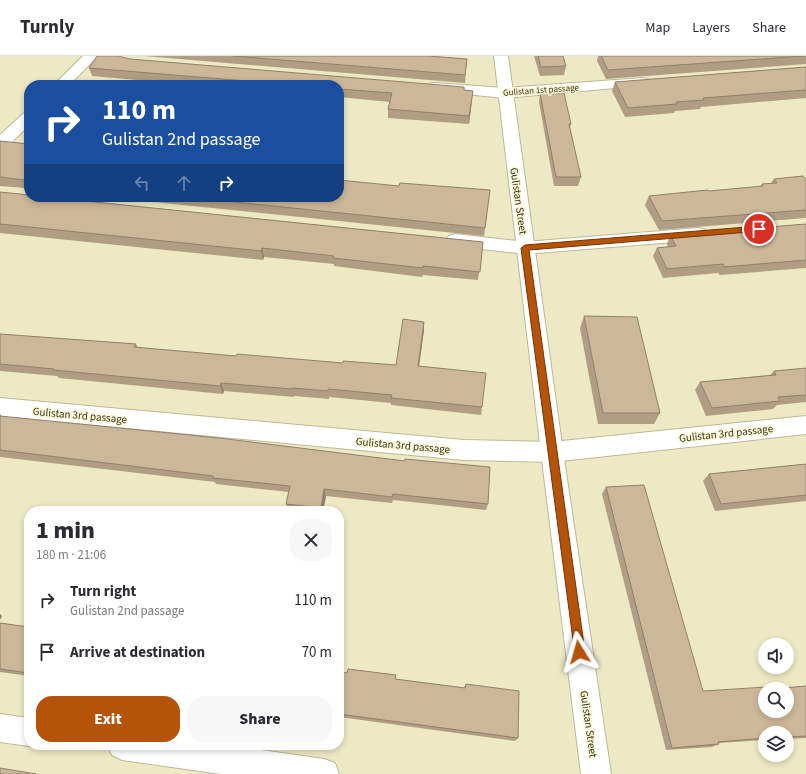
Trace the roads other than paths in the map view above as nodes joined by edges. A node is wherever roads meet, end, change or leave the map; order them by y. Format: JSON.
{"nodes":[{"id":1,"x":91,"y":56,"type":"edge"},
{"id":2,"x":501,"y":56,"type":"edge"},
{"id":3,"x":66,"y":80,"type":"edge"},
{"id":4,"x":655,"y":81,"type":"edge"},
{"id":5,"x":418,"y":86,"type":"edge"},
{"id":6,"x":505,"y":93,"type":"junction"},
{"id":7,"x":24,"y":121,"type":"edge"},
{"id":8,"x":0,"y":144,"type":"edge"},
{"id":9,"x":712,"y":233,"type":"edge"},
{"id":10,"x":442,"y":239,"type":"edge"},
{"id":11,"x":525,"y":248,"type":"junction"},
{"id":12,"x":0,"y":407,"type":"edge"},
{"id":13,"x":806,"y":424,"type":"edge"},
{"id":14,"x":552,"y":452,"type":"junction"},
{"id":15,"x":0,"y":728,"type":"edge"},
{"id":16,"x":24,"y":731,"type":"edge"},
{"id":17,"x":157,"y":750,"type":"edge"},
{"id":18,"x":324,"y":774,"type":"edge"},
{"id":19,"x":596,"y":774,"type":"edge"}],
"edges":[{"from":1,"to":3,"type":"street"},
{"from":2,"to":6,"type":"street","name":"Gulistan Street"},
{"from":4,"to":6,"type":"street","name":"Gulistan 1st passage"},
{"from":5,"to":6,"type":"street","name":"Gulistan 1st passage"},
{"from":6,"to":11,"type":"street","name":"Gulistan Street"},
{"from":7,"to":8,"type":"street"},
{"from":9,"to":11,"type":"street"},
{"from":10,"to":11,"type":"street"},
{"from":11,"to":14,"type":"street","name":"Gulistan Street"},
{"from":12,"to":14,"type":"street","name":"Gulistan 3rd passage"},
{"from":13,"to":14,"type":"street","name":"Gulistan 3rd passage"},
{"from":14,"to":19,"type":"street","name":"Gulistan Street"},
{"from":15,"to":16,"type":"street"},
{"from":17,"to":18,"type":"street"}]}
